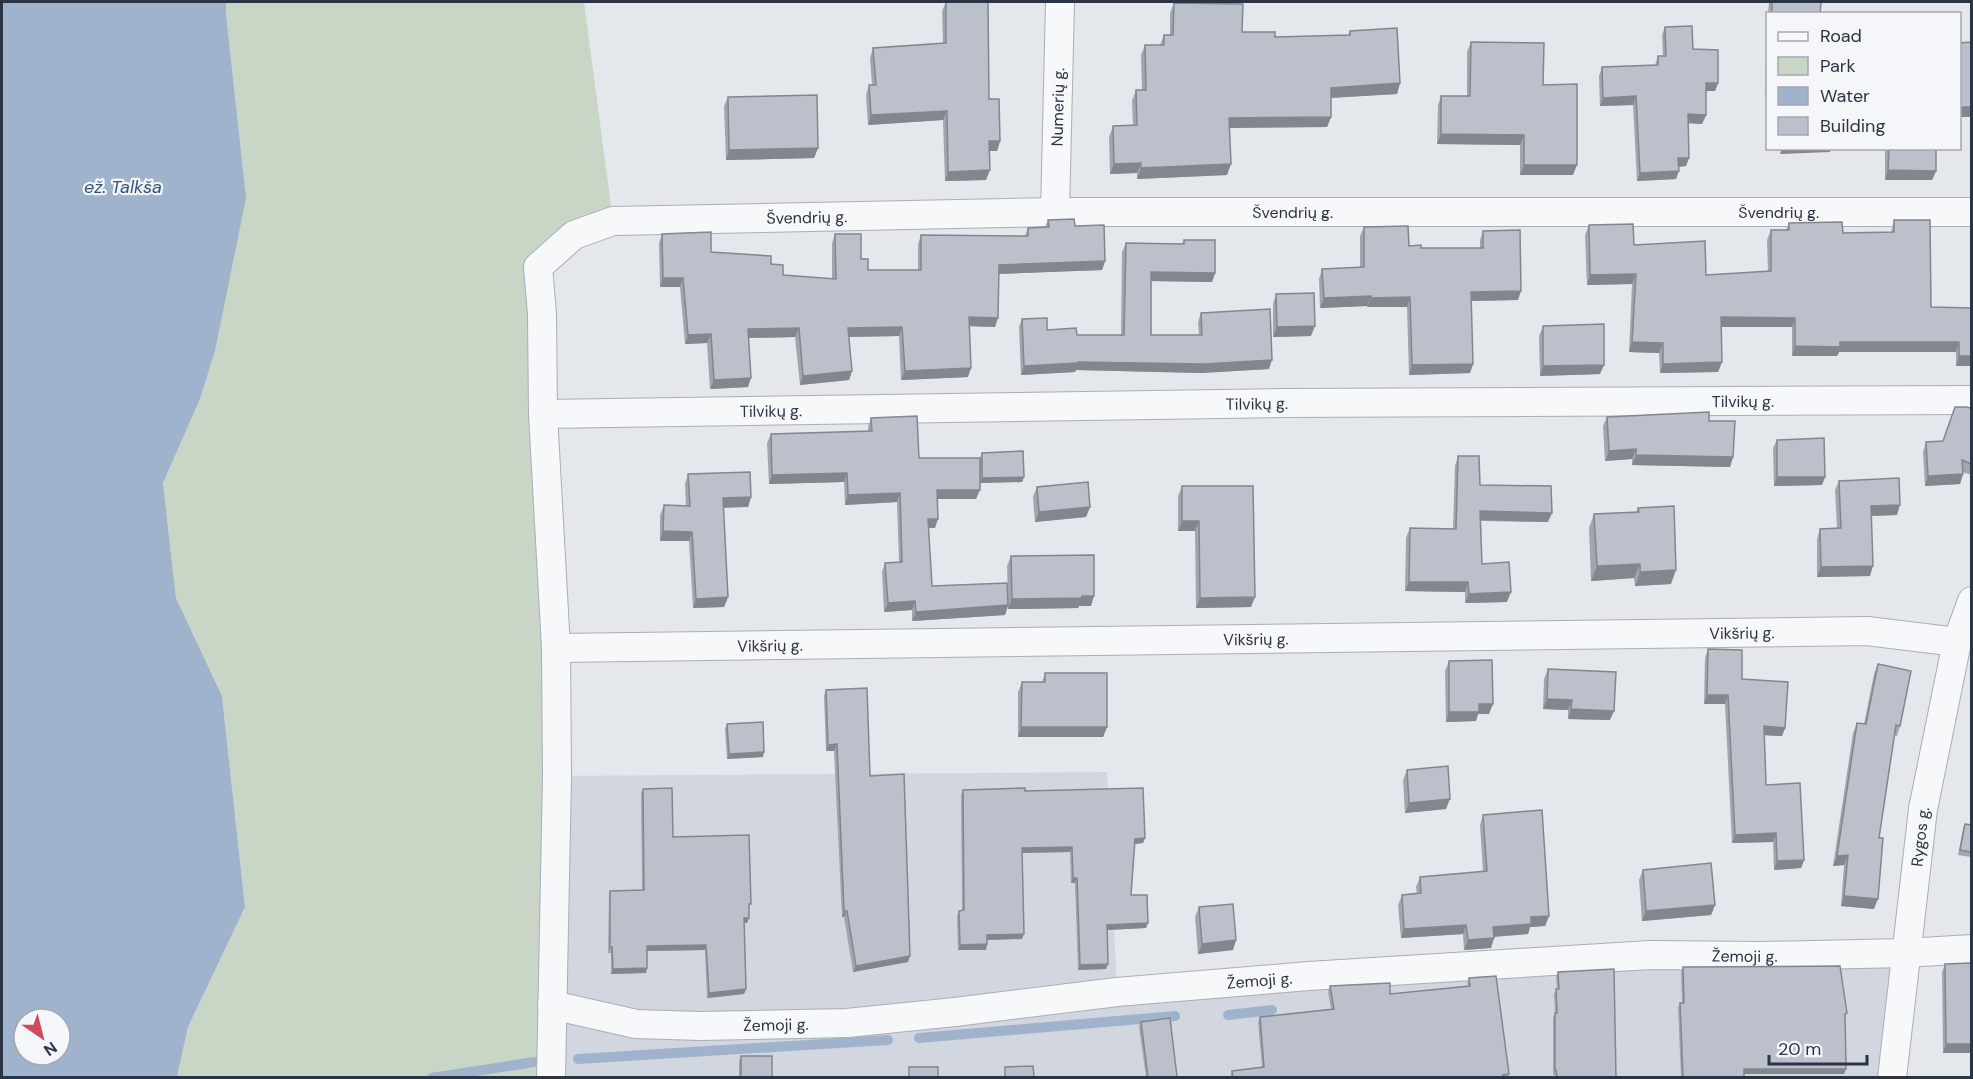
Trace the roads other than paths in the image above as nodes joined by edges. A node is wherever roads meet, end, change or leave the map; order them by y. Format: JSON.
{"nodes":[{"id":1,"x":1060,"y":2,"type":"edge"},
{"id":2,"x":1055,"y":212,"type":"junction"},
{"id":3,"x":1971,"y":212,"type":"edge"},
{"id":4,"x":1971,"y":400,"type":"edge"},
{"id":5,"x":543,"y":414,"type":"junction"},
{"id":6,"x":1971,"y":601,"type":"edge"},
{"id":7,"x":1957,"y":642,"type":"junction"},
{"id":8,"x":556,"y":648,"type":"junction"},
{"id":9,"x":1971,"y":949,"type":"edge"},
{"id":10,"x":1905,"y":953,"type":"junction"},
{"id":11,"x":552,"y":1005,"type":"junction"},
{"id":12,"x":551,"y":1077,"type":"edge"},
{"id":13,"x":1892,"y":1077,"type":"edge"}],
"edges":[{"from":1,"to":2,"type":"street","name":"Numerių g."},
{"from":2,"to":3,"type":"street","name":"Švendrių g."},
{"from":2,"to":5,"type":"street","name":"Švendrių g."},
{"from":4,"to":5,"type":"street","name":"Tilvikų g."},
{"from":5,"to":8,"type":"street"},
{"from":6,"to":7,"type":"street","name":"Rygos g."},
{"from":7,"to":8,"type":"street","name":"Vikšrių g."},
{"from":7,"to":10,"type":"street","name":"Rygos g."},
{"from":8,"to":11,"type":"street"},
{"from":9,"to":10,"type":"street","name":"Žemoji g."},
{"from":10,"to":11,"type":"street","name":"Žemoji g."},
{"from":10,"to":13,"type":"street","name":"Rygos g."},
{"from":11,"to":12,"type":"street"}]}
